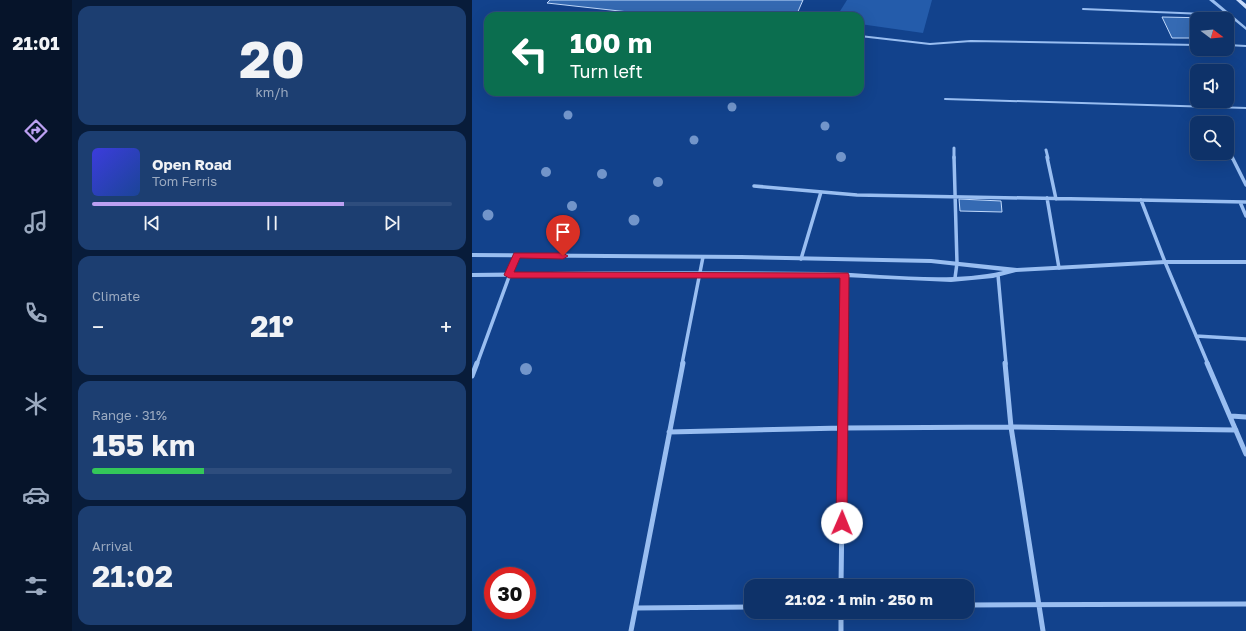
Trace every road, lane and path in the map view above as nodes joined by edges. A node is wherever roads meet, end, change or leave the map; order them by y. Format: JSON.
{"nodes":[{"id":1,"x":1211,"y":0,"type":"edge"},
{"id":2,"x":1238,"y":0,"type":"edge"},
{"id":3,"x":1246,"y":7,"type":"edge"},
{"id":4,"x":1083,"y":9,"type":"dead end"},
{"id":5,"x":1224,"y":12,"type":"edge"},
{"id":6,"x":1190,"y":14,"type":"edge"},
{"id":7,"x":1234,"y":20,"type":"edge"},
{"id":8,"x":1246,"y":29,"type":"edge"},
{"id":9,"x":864,"y":36,"type":"edge"},
{"id":10,"x":1190,"y":45,"type":"edge"},
{"id":11,"x":1234,"y":45,"type":"edge"},
{"id":12,"x":1246,"y":46,"type":"edge"},
{"id":13,"x":945,"y":99,"type":"dead end"},
{"id":14,"x":1246,"y":108,"type":"edge"},
{"id":15,"x":954,"y":148,"type":"dead end"},
{"id":16,"x":1046,"y":150,"type":"dead end"},
{"id":17,"x":1233,"y":160,"type":"edge"},
{"id":18,"x":1246,"y":185,"type":"edge"},
{"id":19,"x":754,"y":186,"type":"dead end"},
{"id":20,"x":821,"y":192,"type":"junction"},
{"id":21,"x":956,"y":197,"type":"junction"},
{"id":22,"x":1047,"y":198,"type":"junction"},
{"id":23,"x":1056,"y":199,"type":"junction"},
{"id":24,"x":1141,"y":200,"type":"junction"},
{"id":25,"x":1240,"y":202,"type":"junction"},
{"id":26,"x":1246,"y":202,"type":"edge"},
{"id":27,"x":1246,"y":216,"type":"edge"},
{"id":28,"x":472,"y":255,"type":"edge"},
{"id":29,"x":517,"y":256,"type":"junction"},
{"id":30,"x":703,"y":257,"type":"junction"},
{"id":31,"x":801,"y":258,"type":"junction"},
{"id":32,"x":1165,"y":262,"type":"junction"},
{"id":33,"x":1246,"y":262,"type":"edge"},
{"id":34,"x":957,"y":263,"type":"junction"},
{"id":35,"x":1059,"y":268,"type":"junction"},
{"id":36,"x":1017,"y":270,"type":"junction"},
{"id":37,"x":472,"y":275,"type":"edge"},
{"id":38,"x":509,"y":275,"type":"junction"},
{"id":39,"x":699,"y":275,"type":"junction"},
{"id":40,"x":844,"y":275,"type":"junction"},
{"id":41,"x":998,"y":275,"type":"junction"},
{"id":42,"x":955,"y":278,"type":"junction"},
{"id":43,"x":1196,"y":336,"type":"junction"},
{"id":44,"x":1246,"y":339,"type":"edge"},
{"id":45,"x":472,"y":376,"type":"edge"},
{"id":46,"x":1231,"y":416,"type":"junction"},
{"id":47,"x":1246,"y":417,"type":"edge"},
{"id":48,"x":1011,"y":427,"type":"junction"},
{"id":49,"x":843,"y":428,"type":"junction"},
{"id":50,"x":1236,"y":430,"type":"junction"},
{"id":51,"x":669,"y":432,"type":"junction"},
{"id":52,"x":1246,"y":454,"type":"edge"},
{"id":53,"x":841,"y":579,"type":"edge"},
{"id":54,"x":1246,"y":604,"type":"edge"},
{"id":55,"x":974,"y":605,"type":"edge"},
{"id":56,"x":1039,"y":605,"type":"junction"},
{"id":57,"x":744,"y":607,"type":"edge"},
{"id":58,"x":636,"y":608,"type":"junction"},
{"id":59,"x":841,"y":619,"type":"edge"},
{"id":60,"x":631,"y":631,"type":"edge"},
{"id":61,"x":841,"y":631,"type":"edge"},
{"id":62,"x":1043,"y":631,"type":"edge"}],
"edges":[{"from":1,"to":5,"type":"street"},
{"from":2,"to":3,"type":"main road"},
{"from":4,"to":6,"type":"lane"},
{"from":7,"to":8,"type":"street"},
{"from":9,"to":10,"type":"lane"},
{"from":11,"to":12,"type":"lane"},
{"from":13,"to":14,"type":"lane"},
{"from":15,"to":21,"type":"street"},
{"from":16,"to":23,"type":"street"},
{"from":17,"to":18,"type":"street"},
{"from":19,"to":20,"type":"street"},
{"from":20,"to":21,"type":"street"},
{"from":20,"to":31,"type":"street"},
{"from":21,"to":22,"type":"street"},
{"from":21,"to":34,"type":"street"},
{"from":22,"to":23,"type":"street"},
{"from":22,"to":35,"type":"street"},
{"from":23,"to":24,"type":"street"},
{"from":24,"to":25,"type":"street"},
{"from":24,"to":32,"type":"street"},
{"from":25,"to":26,"type":"street"},
{"from":25,"to":27,"type":"street"},
{"from":28,"to":29,"type":"street"},
{"from":29,"to":30,"type":"street"},
{"from":29,"to":38,"type":"street"},
{"from":30,"to":31,"type":"street"},
{"from":30,"to":39,"type":"street"},
{"from":31,"to":34,"type":"street"},
{"from":32,"to":33,"type":"street"},
{"from":32,"to":35,"type":"street"},
{"from":32,"to":43,"type":"street"},
{"from":34,"to":36,"type":"street"},
{"from":34,"to":42,"type":"street"},
{"from":35,"to":36,"type":"street"},
{"from":36,"to":41,"type":"street"},
{"from":37,"to":38,"type":"street"},
{"from":38,"to":39,"type":"street"},
{"from":38,"to":45,"type":"street"},
{"from":39,"to":40,"type":"street"},
{"from":39,"to":51,"type":"street"},
{"from":40,"to":42,"type":"street"},
{"from":40,"to":49,"type":"street"},
{"from":41,"to":42,"type":"street"},
{"from":41,"to":48,"type":"street"},
{"from":43,"to":44,"type":"street"},
{"from":43,"to":46,"type":"street"},
{"from":46,"to":47,"type":"street"},
{"from":46,"to":50,"type":"street"},
{"from":48,"to":49,"type":"street"},
{"from":48,"to":50,"type":"street"},
{"from":48,"to":56,"type":"street"},
{"from":49,"to":51,"type":"street"},
{"from":49,"to":53,"type":"street"},
{"from":50,"to":52,"type":"street"},
{"from":51,"to":58,"type":"street"},
{"from":54,"to":56,"type":"street"},
{"from":55,"to":56,"type":"street"},
{"from":56,"to":62,"type":"street"},
{"from":57,"to":58,"type":"street"},
{"from":58,"to":60,"type":"street"},
{"from":59,"to":61,"type":"street"}]}
